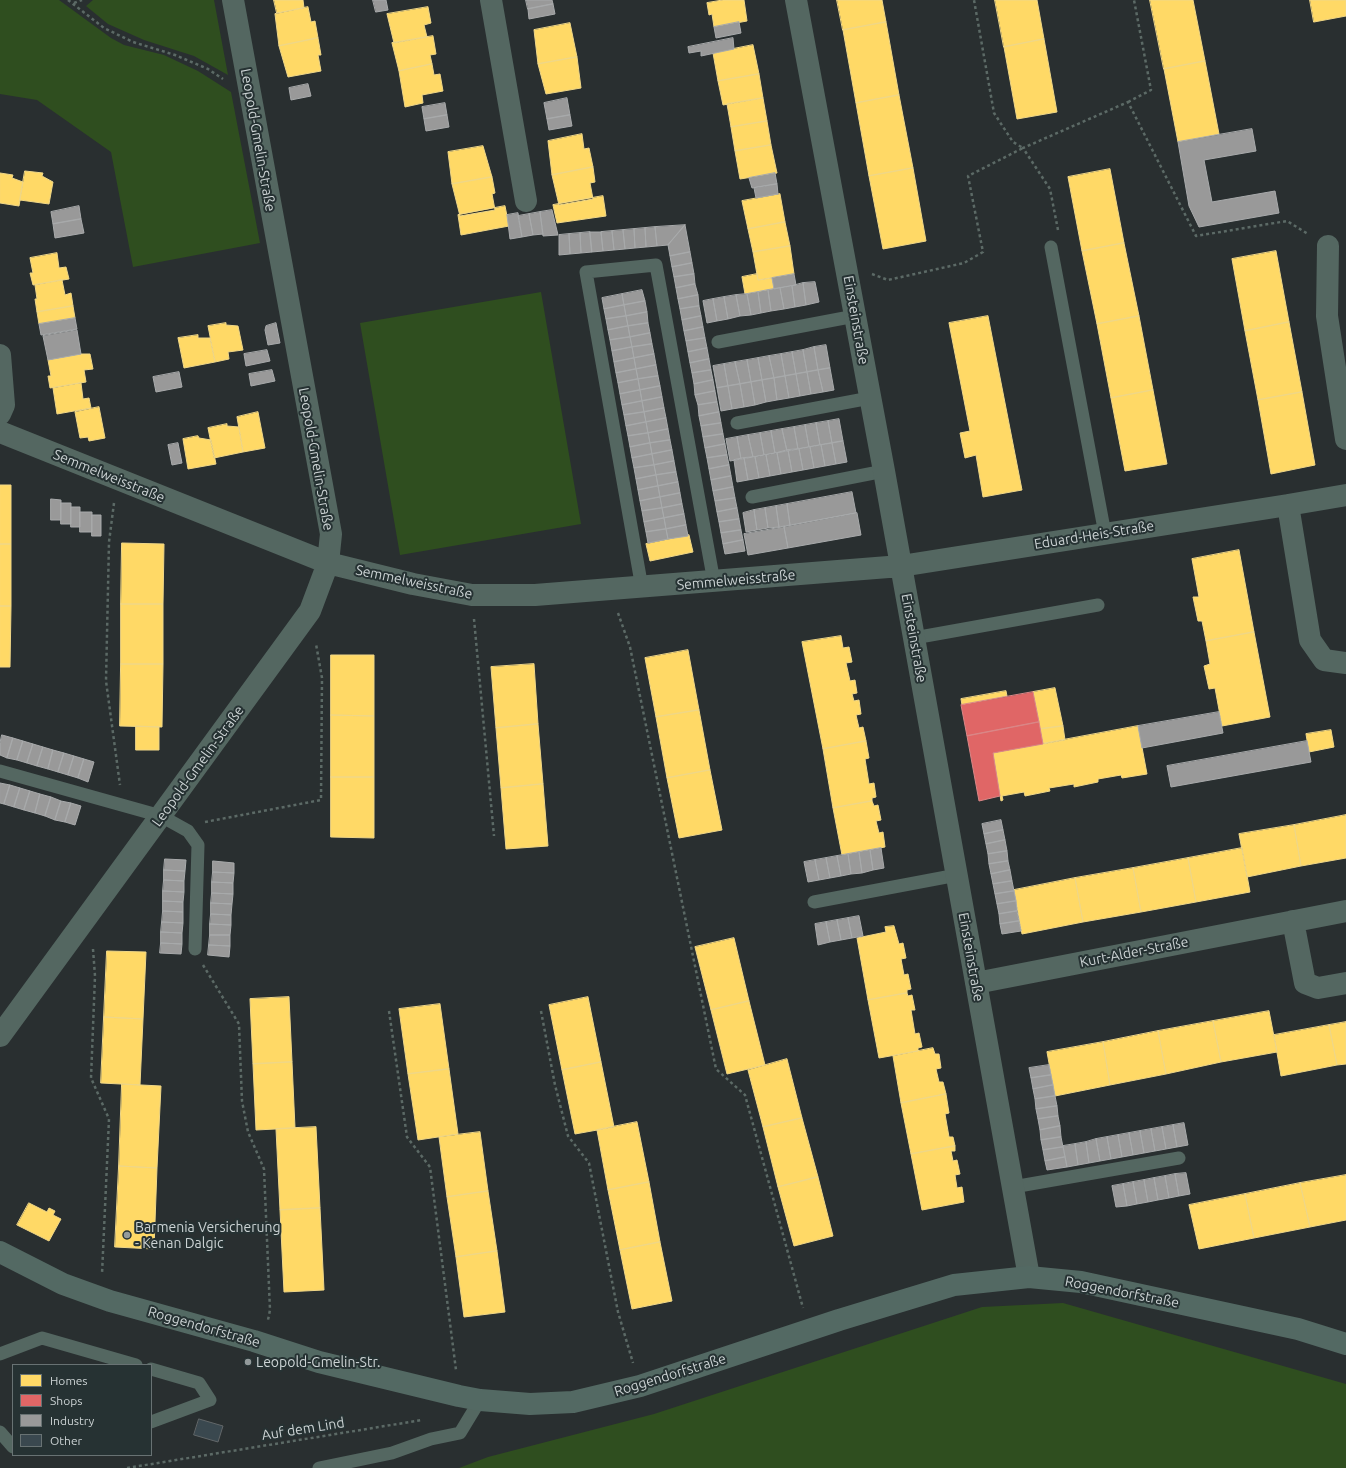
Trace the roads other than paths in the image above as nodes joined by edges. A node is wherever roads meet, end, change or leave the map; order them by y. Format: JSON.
{"nodes":[{"id":1,"x":233,"y":0,"type":"edge"},
{"id":2,"x":490,"y":0,"type":"edge"},
{"id":3,"x":796,"y":0,"type":"edge"},
{"id":4,"x":526,"y":201,"type":"dead end"},
{"id":5,"x":1051,"y":246,"type":"road end"},
{"id":6,"x":1328,"y":246,"type":"road end"},
{"id":7,"x":855,"y":316,"type":"junction"},
{"id":8,"x":718,"y":342,"type":"dead end"},
{"id":9,"x":0,"y":355,"type":"edge"},
{"id":10,"x":870,"y":398,"type":"junction"},
{"id":11,"x":0,"y":414,"type":"edge"},
{"id":12,"x":737,"y":423,"type":"dead end"},
{"id":13,"x":0,"y":432,"type":"edge"},
{"id":14,"x":1346,"y":439,"type":"edge"},
{"id":15,"x":884,"y":471,"type":"junction"},
{"id":16,"x":1346,"y":495,"type":"edge"},
{"id":17,"x":752,"y":497,"type":"dead end"},
{"id":18,"x":1288,"y":505,"type":"junction"},
{"id":19,"x":1105,"y":534,"type":"junction"},
{"id":20,"x":328,"y":563,"type":"junction"},
{"id":21,"x":901,"y":566,"type":"junction"},
{"id":22,"x":714,"y":582,"type":"junction"},
{"id":23,"x":642,"y":588,"type":"junction"},
{"id":24,"x":1098,"y":605,"type":"dead end"},
{"id":25,"x":914,"y":638,"type":"junction"},
{"id":26,"x":1346,"y":663,"type":"edge"},
{"id":27,"x":0,"y":771,"type":"edge"},
{"id":28,"x":161,"y":816,"type":"junction"},
{"id":29,"x":956,"y":875,"type":"junction"},
{"id":30,"x":814,"y":902,"type":"dead end"},
{"id":31,"x":1346,"y":911,"type":"edge"},
{"id":32,"x":1293,"y":921,"type":"junction"},
{"id":33,"x":195,"y":949,"type":"road end"},
{"id":34,"x":976,"y":983,"type":"junction"},
{"id":35,"x":1346,"y":983,"type":"edge"},
{"id":36,"x":0,"y":1036,"type":"edge"},
{"id":37,"x":1179,"y":1158,"type":"dead end"},
{"id":38,"x":1013,"y":1187,"type":"junction"},
{"id":39,"x":0,"y":1252,"type":"edge"},
{"id":40,"x":1029,"y":1277,"type":"junction"},
{"id":41,"x":1346,"y":1344,"type":"edge"},
{"id":42,"x":0,"y":1354,"type":"edge"},
{"id":43,"x":133,"y":1364,"type":"edge"},
{"id":44,"x":152,"y":1369,"type":"edge"},
{"id":45,"x":469,"y":1398,"type":"junction"},
{"id":46,"x":152,"y":1422,"type":"edge"},
{"id":47,"x":0,"y":1432,"type":"edge"},
{"id":48,"x":12,"y":1446,"type":"edge"},
{"id":49,"x":318,"y":1468,"type":"edge"}],
"edges":[{"from":1,"to":20,"type":"street","name":"Leopold-Gmelin-Straße"},
{"from":2,"to":4,"type":"street"},
{"from":3,"to":7,"type":"street","name":"Einsteinstraße"},
{"from":5,"to":19,"type":"lane"},
{"from":6,"to":14,"type":"street"},
{"from":7,"to":8,"type":"lane"},
{"from":7,"to":10,"type":"street","name":"Einsteinstraße"},
{"from":9,"to":11,"type":"street"},
{"from":10,"to":12,"type":"lane"},
{"from":10,"to":15,"type":"street","name":"Einsteinstraße"},
{"from":13,"to":20,"type":"street","name":"Semmelweisstraße"},
{"from":15,"to":17,"type":"lane"},
{"from":15,"to":21,"type":"street","name":"Einsteinstraße"},
{"from":16,"to":18,"type":"street","name":"Eduard-Heis-Straße"},
{"from":18,"to":19,"type":"street","name":"Eduard-Heis-Straße"},
{"from":18,"to":26,"type":"street"},
{"from":19,"to":21,"type":"street","name":"Eduard-Heis-Straße"},
{"from":20,"to":23,"type":"street","name":"Semmelweisstraße"},
{"from":20,"to":28,"type":"street","name":"Leopold-Gmelin-Straße"},
{"from":21,"to":22,"type":"street","name":"Semmelweisstraße"},
{"from":21,"to":25,"type":"street","name":"Einsteinstraße"},
{"from":22,"to":23,"type":"street","name":"Semmelweisstraße"},
{"from":22,"to":23,"type":"lane"},
{"from":24,"to":25,"type":"lane"},
{"from":25,"to":29,"type":"street","name":"Einsteinstraße"},
{"from":27,"to":28,"type":"lane"},
{"from":28,"to":33,"type":"lane"},
{"from":28,"to":36,"type":"street","name":"Leopold-Gmelin-Straße"},
{"from":29,"to":30,"type":"lane"},
{"from":29,"to":34,"type":"street","name":"Einsteinstraße"},
{"from":31,"to":32,"type":"street","name":"Kurt-Alder-Straße"},
{"from":32,"to":34,"type":"street","name":"Kurt-Alder-Straße"},
{"from":32,"to":35,"type":"street"},
{"from":34,"to":38,"type":"street","name":"Einsteinstraße"},
{"from":37,"to":38,"type":"lane"},
{"from":38,"to":40,"type":"street","name":"Einsteinstraße"},
{"from":39,"to":45,"type":"street","name":"Roggendorfstraße"},
{"from":40,"to":41,"type":"street","name":"Roggendorfstraße"},
{"from":40,"to":45,"type":"street","name":"Roggendorfstraße"},
{"from":42,"to":43,"type":"lane"},
{"from":44,"to":46,"type":"lane"},
{"from":45,"to":49,"type":"lane"},
{"from":47,"to":48,"type":"lane"}]}
